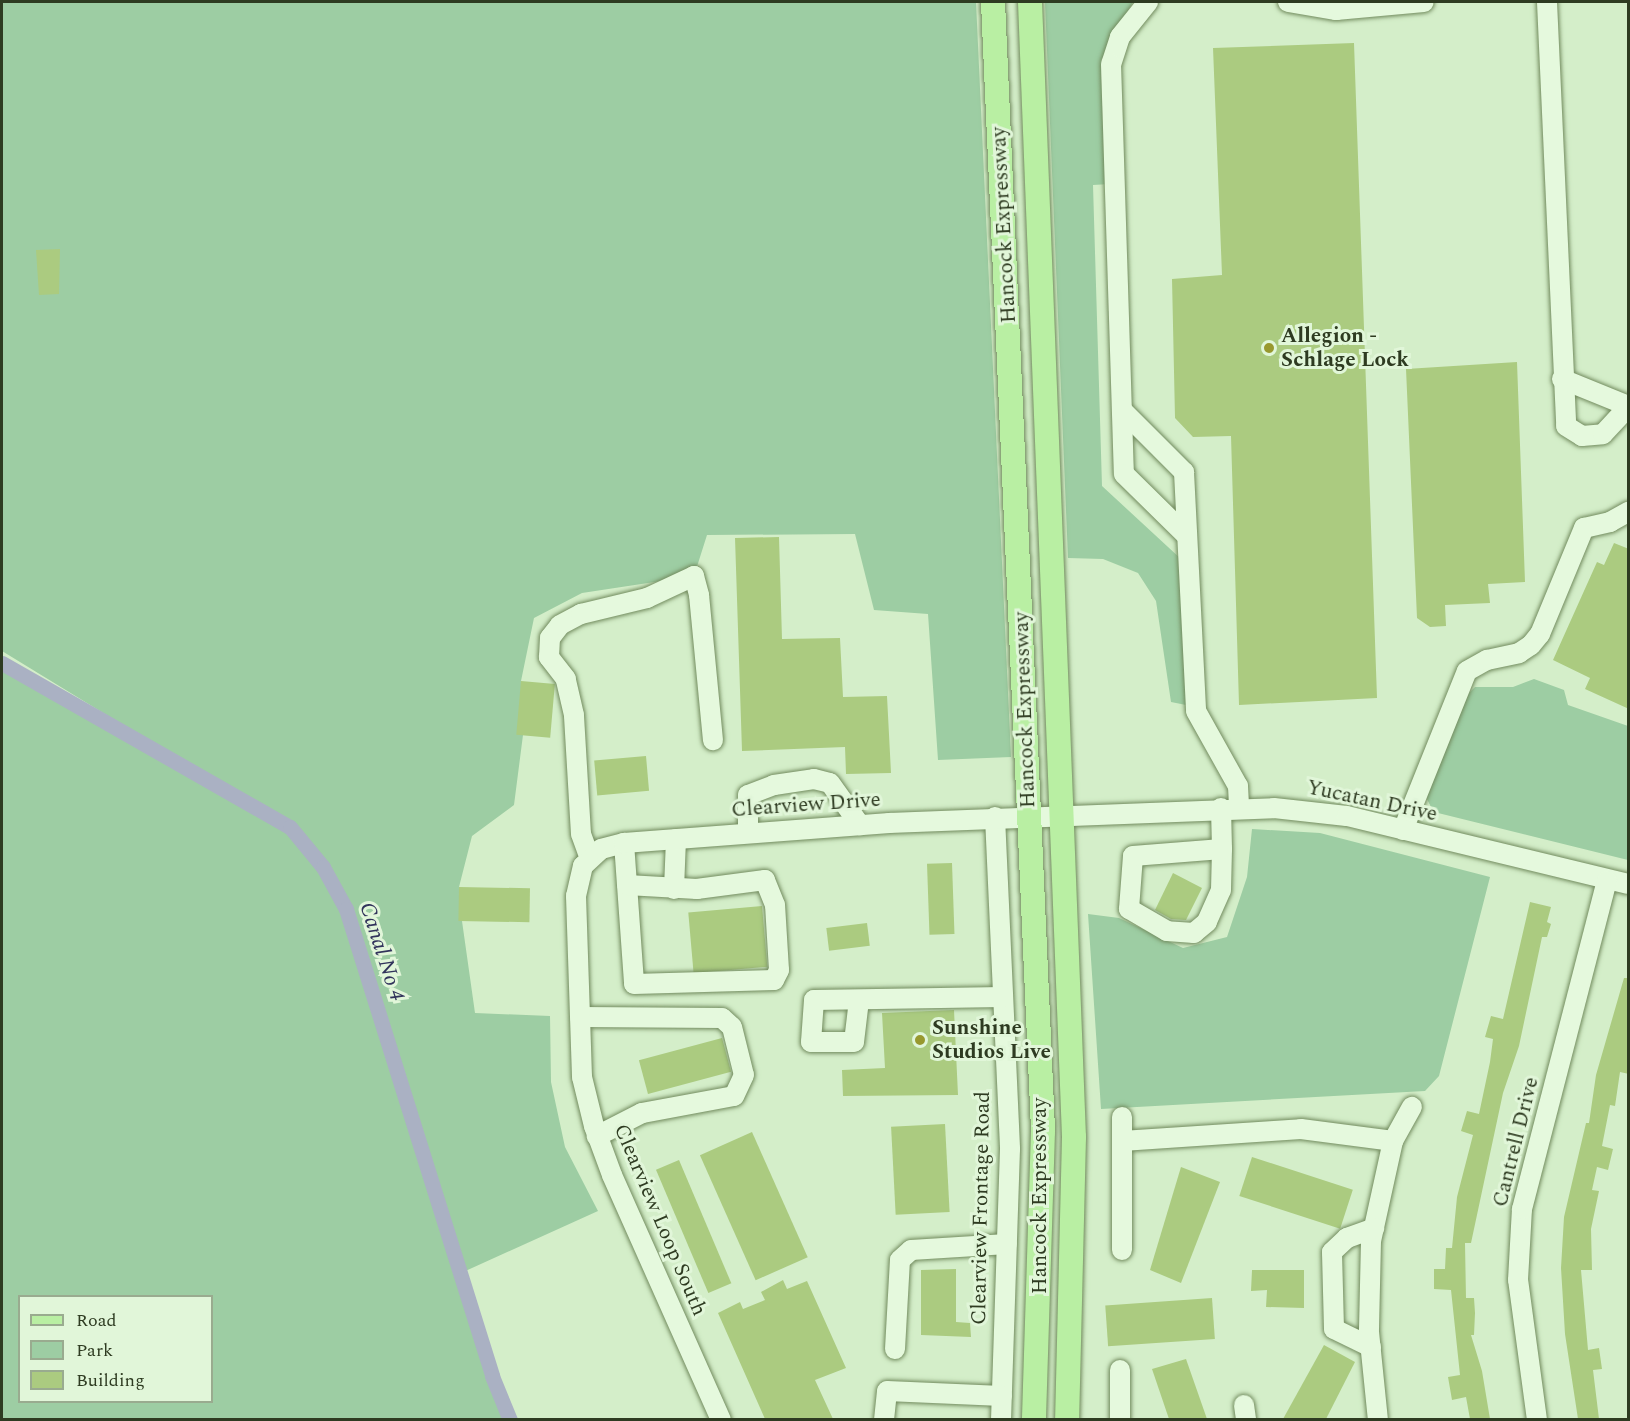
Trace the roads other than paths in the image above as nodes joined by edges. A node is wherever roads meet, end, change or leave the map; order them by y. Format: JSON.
{"nodes":[{"id":1,"x":993,"y":2,"type":"edge"},
{"id":2,"x":1030,"y":2,"type":"edge"},
{"id":3,"x":1148,"y":2,"type":"edge"},
{"id":4,"x":1288,"y":2,"type":"edge"},
{"id":5,"x":1424,"y":2,"type":"edge"},
{"id":6,"x":1547,"y":2,"type":"edge"},
{"id":7,"x":1562,"y":379,"type":"junction"},
{"id":8,"x":1629,"y":407,"type":"edge"},
{"id":9,"x":1122,"y":410,"type":"junction"},
{"id":10,"x":1629,"y":512,"type":"edge"},
{"id":11,"x":1185,"y":534,"type":"junction"},
{"id":12,"x":713,"y":740,"type":"dead end"},
{"id":13,"x":1230,"y":808,"type":"junction"},
{"id":14,"x":1062,"y":814,"type":"junction"},
{"id":15,"x":1029,"y":815,"type":"junction"},
{"id":16,"x":995,"y":817,"type":"junction"},
{"id":17,"x":860,"y":825,"type":"junction"},
{"id":18,"x":1403,"y":830,"type":"junction"},
{"id":19,"x":748,"y":833,"type":"junction"},
{"id":20,"x":676,"y":839,"type":"junction"},
{"id":21,"x":624,"y":843,"type":"junction"},
{"id":22,"x":1222,"y":849,"type":"junction"},
{"id":23,"x":590,"y":856,"type":"junction"},
{"id":24,"x":1607,"y":881,"type":"junction"},
{"id":25,"x":1629,"y":884,"type":"edge"},
{"id":26,"x":627,"y":885,"type":"junction"},
{"id":27,"x":674,"y":889,"type":"junction"},
{"id":28,"x":1003,"y":997,"type":"junction"},
{"id":29,"x":860,"y":1000,"type":"dead end"},
{"id":30,"x":580,"y":1017,"type":"junction"},
{"id":31,"x":1412,"y":1107,"type":"dead end"},
{"id":32,"x":1122,"y":1117,"type":"dead end"},
{"id":33,"x":597,"y":1136,"type":"junction"},
{"id":34,"x":1122,"y":1141,"type":"junction"},
{"id":35,"x":1393,"y":1141,"type":"junction"},
{"id":36,"x":1374,"y":1228,"type":"junction"},
{"id":37,"x":1007,"y":1244,"type":"junction"},
{"id":38,"x":1122,"y":1250,"type":"dead end"},
{"id":39,"x":1039,"y":1311,"type":"junction"},
{"id":40,"x":1371,"y":1347,"type":"junction"},
{"id":41,"x":895,"y":1349,"type":"dead end"},
{"id":42,"x":1120,"y":1370,"type":"dead end"},
{"id":43,"x":1002,"y":1396,"type":"junction"},
{"id":44,"x":721,"y":1419,"type":"edge"},
{"id":45,"x":884,"y":1419,"type":"edge"},
{"id":46,"x":1001,"y":1419,"type":"edge"},
{"id":47,"x":1034,"y":1419,"type":"edge"},
{"id":48,"x":1049,"y":1419,"type":"edge"},
{"id":49,"x":1067,"y":1419,"type":"edge"},
{"id":50,"x":1120,"y":1419,"type":"edge"},
{"id":51,"x":1378,"y":1419,"type":"edge"},
{"id":52,"x":1537,"y":1419,"type":"edge"}],
"edges":[{"from":1,"to":15,"type":"main road","name":"Hancock Expressway"},
{"from":2,"to":14,"type":"main road","name":"Hancock Expressway"},
{"from":3,"to":9,"type":"street"},
{"from":4,"to":5,"type":"street"},
{"from":6,"to":7,"type":"street"},
{"from":7,"to":8,"type":"street"},
{"from":7,"to":8,"type":"street"},
{"from":9,"to":11,"type":"street"},
{"from":9,"to":11,"type":"street"},
{"from":10,"to":18,"type":"street"},
{"from":11,"to":13,"type":"street"},
{"from":12,"to":23,"type":"street"},
{"from":13,"to":14,"type":"street","name":"Yucatan Drive"},
{"from":13,"to":18,"type":"street","name":"Yucatan Drive"},
{"from":13,"to":22,"type":"street"},
{"from":14,"to":15,"type":"street","name":"Yucatan Drive"},
{"from":14,"to":49,"type":"main road","name":"Hancock Expressway"},
{"from":15,"to":16,"type":"street","name":"Clearview Drive"},
{"from":15,"to":39,"type":"main road","name":"Hancock Expressway"},
{"from":16,"to":17,"type":"street","name":"Clearview Drive"},
{"from":16,"to":28,"type":"street","name":"Clearview Frontage Road"},
{"from":17,"to":19,"type":"street","name":"Clearview Drive"},
{"from":17,"to":19,"type":"street"},
{"from":18,"to":24,"type":"street","name":"Yucatan Drive"},
{"from":19,"to":20,"type":"street","name":"Clearview Drive"},
{"from":20,"to":21,"type":"street","name":"Clearview Drive"},
{"from":20,"to":27,"type":"street"},
{"from":21,"to":23,"type":"street","name":"Clearview Drive"},
{"from":21,"to":26,"type":"street"},
{"from":22,"to":22,"type":"street"},
{"from":23,"to":30,"type":"street","name":"Clearview Loop South"},
{"from":24,"to":25,"type":"street","name":"Yucatan Drive"},
{"from":24,"to":52,"type":"street","name":"Cantrell Drive"},
{"from":26,"to":27,"type":"street"},
{"from":26,"to":27,"type":"street"},
{"from":28,"to":29,"type":"street"},
{"from":28,"to":37,"type":"street","name":"Clearview Frontage Road"},
{"from":30,"to":33,"type":"street","name":"Clearview Loop South"},
{"from":30,"to":33,"type":"street"},
{"from":31,"to":35,"type":"street"},
{"from":32,"to":34,"type":"street"},
{"from":33,"to":44,"type":"street","name":"Clearview Loop South"},
{"from":34,"to":35,"type":"street"},
{"from":34,"to":38,"type":"street"},
{"from":35,"to":36,"type":"street"},
{"from":36,"to":40,"type":"street"},
{"from":36,"to":40,"type":"street"},
{"from":37,"to":41,"type":"street"},
{"from":37,"to":43,"type":"street","name":"Clearview Frontage Road"},
{"from":39,"to":47,"type":"main road","name":"Hancock Expressway"},
{"from":39,"to":48,"type":"main road"},
{"from":40,"to":51,"type":"street"},
{"from":42,"to":50,"type":"street"},
{"from":43,"to":45,"type":"street"},
{"from":43,"to":46,"type":"street","name":"Clearview Frontage Road"}]}
